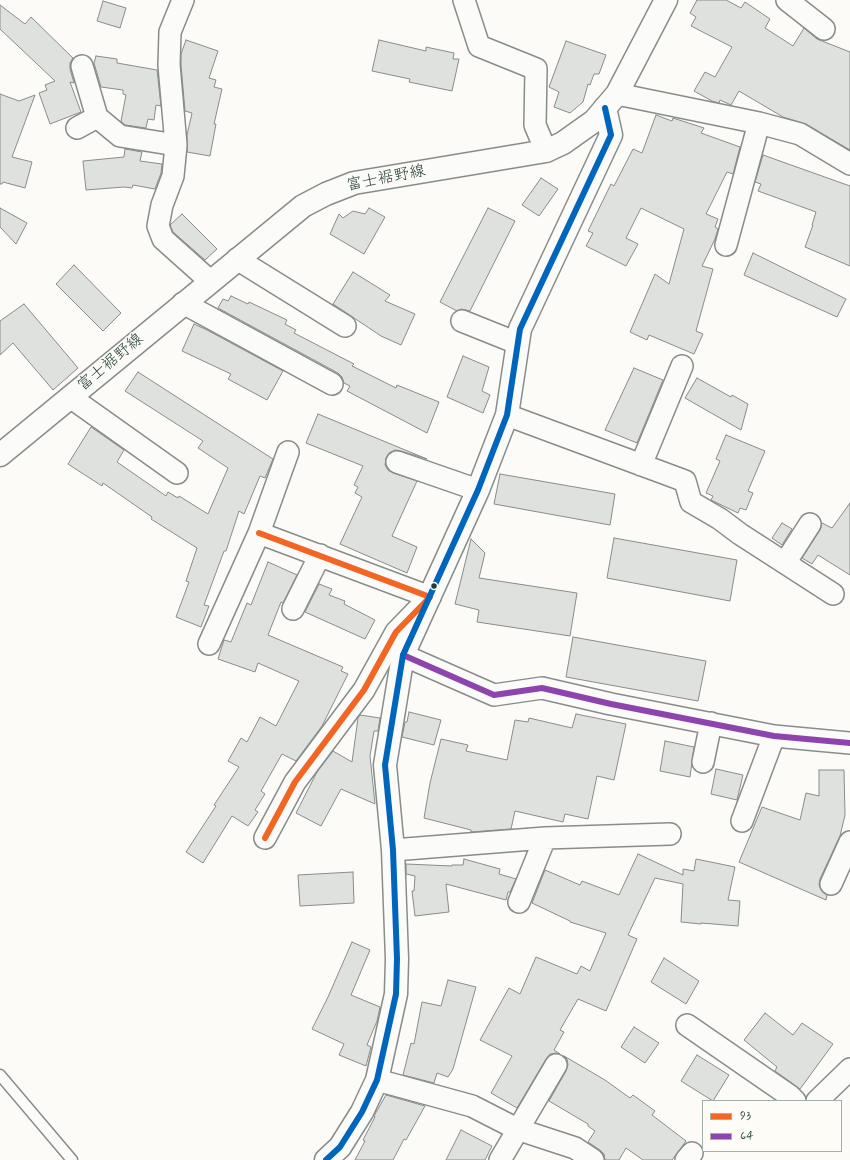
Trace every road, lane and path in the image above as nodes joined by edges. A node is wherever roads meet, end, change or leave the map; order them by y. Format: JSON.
{"nodes":[{"id":1,"x":464,"y":0,"type":"edge"},
{"id":2,"x":666,"y":0,"type":"edge"},
{"id":3,"x":787,"y":0,"type":"edge"},
{"id":4,"x":176,"y":2,"type":"edge"},
{"id":5,"x":824,"y":29,"type":"dead end"},
{"id":6,"x":82,"y":66,"type":"dead end"},
{"id":7,"x":611,"y":101,"type":"junction"},
{"id":8,"x":97,"y":117,"type":"junction"},
{"id":9,"x":760,"y":123,"type":"junction"},
{"id":10,"x":77,"y":128,"type":"dead end"},
{"id":11,"x":176,"y":146,"type":"junction"},
{"id":12,"x":546,"y":151,"type":"junction"},
{"id":13,"x":850,"y":164,"type":"edge"},
{"id":14,"x":726,"y":244,"type":"dead end"},
{"id":15,"x":237,"y":259,"type":"junction"},
{"id":16,"x":210,"y":281,"type":"junction"},
{"id":17,"x":183,"y":303,"type":"junction"},
{"id":18,"x":462,"y":321,"type":"dead end"},
{"id":19,"x":345,"y":326,"type":"dead end"},
{"id":20,"x":517,"y":343,"type":"junction"},
{"id":21,"x":682,"y":366,"type":"dead end"},
{"id":22,"x":332,"y":384,"type":"dead end"},
{"id":23,"x":70,"y":397,"type":"junction"},
{"id":24,"x":507,"y":415,"type":"junction"},
{"id":25,"x":288,"y":452,"type":"dead end"},
{"id":26,"x":0,"y":455,"type":"edge"},
{"id":27,"x":397,"y":462,"type":"dead end"},
{"id":28,"x":641,"y":465,"type":"junction"},
{"id":29,"x":177,"y":473,"type":"dead end"},
{"id":30,"x":478,"y":490,"type":"junction"},
{"id":31,"x":810,"y":524,"type":"dead end"},
{"id":32,"x":259,"y":533,"type":"junction"},
{"id":33,"x":320,"y":556,"type":"junction"},
{"id":34,"x":785,"y":563,"type":"junction"},
{"id":35,"x":833,"y":594,"type":"dead end"},
{"id":36,"x":430,"y":597,"type":"junction"},
{"id":37,"x":293,"y":609,"type":"dead end"},
{"id":38,"x":209,"y":644,"type":"dead end"},
{"id":39,"x":403,"y":655,"type":"junction"},
{"id":40,"x":711,"y":723,"type":"junction"},
{"id":41,"x":774,"y":736,"type":"junction"},
{"id":42,"x":850,"y":743,"type":"edge"},
{"id":43,"x":703,"y":762,"type":"dead end"},
{"id":44,"x":742,"y":822,"type":"dead end"},
{"id":45,"x":670,"y":834,"type":"dead end"},
{"id":46,"x":265,"y":838,"type":"dead end"},
{"id":47,"x":545,"y":838,"type":"junction"},
{"id":48,"x":850,"y":842,"type":"edge"},
{"id":49,"x":392,"y":850,"type":"junction"},
{"id":50,"x":831,"y":884,"type":"dead end"},
{"id":51,"x":519,"y":902,"type":"dead end"},
{"id":52,"x":687,"y":1024,"type":"dead end"},
{"id":53,"x":556,"y":1065,"type":"dead end"},
{"id":54,"x":850,"y":1069,"type":"edge"},
{"id":55,"x":0,"y":1075,"type":"edge"},
{"id":56,"x":378,"y":1080,"type":"junction"},
{"id":57,"x":794,"y":1100,"type":"edge"},
{"id":58,"x":818,"y":1100,"type":"edge"},
{"id":59,"x":517,"y":1129,"type":"junction"},
{"id":60,"x":72,"y":1160,"type":"edge"},
{"id":61,"x":326,"y":1160,"type":"edge"},
{"id":62,"x":500,"y":1160,"type":"edge"},
{"id":63,"x":593,"y":1160,"type":"edge"}],
"edges":[{"from":1,"to":12,"type":"street"},
{"from":2,"to":7,"type":"street","name":"富士裾野線"},
{"from":3,"to":5,"type":"street"},
{"from":4,"to":11,"type":"street"},
{"from":6,"to":8,"type":"street"},
{"from":7,"to":9,"type":"street"},
{"from":7,"to":12,"type":"street","name":"富士裾野線"},
{"from":7,"to":20,"type":"street"},
{"from":8,"to":10,"type":"street"},
{"from":8,"to":11,"type":"street"},
{"from":9,"to":13,"type":"street"},
{"from":9,"to":14,"type":"street"},
{"from":11,"to":16,"type":"street"},
{"from":12,"to":15,"type":"street","name":"富士裾野線"},
{"from":15,"to":16,"type":"street","name":"富士裾野線"},
{"from":15,"to":19,"type":"street"},
{"from":16,"to":17,"type":"street","name":"富士裾野線"},
{"from":17,"to":22,"type":"street"},
{"from":17,"to":23,"type":"street","name":"富士裾野線"},
{"from":18,"to":20,"type":"street"},
{"from":20,"to":24,"type":"street"},
{"from":21,"to":28,"type":"street"},
{"from":23,"to":26,"type":"street","name":"富士裾野線"},
{"from":23,"to":29,"type":"street"},
{"from":24,"to":28,"type":"street"},
{"from":24,"to":30,"type":"street"},
{"from":25,"to":32,"type":"street"},
{"from":27,"to":30,"type":"street"},
{"from":28,"to":34,"type":"street"},
{"from":30,"to":36,"type":"street"},
{"from":31,"to":34,"type":"street"},
{"from":32,"to":33,"type":"street"},
{"from":32,"to":38,"type":"street"},
{"from":33,"to":36,"type":"street"},
{"from":33,"to":37,"type":"street"},
{"from":34,"to":35,"type":"street"},
{"from":36,"to":39,"type":"street"},
{"from":36,"to":46,"type":"street"},
{"from":39,"to":40,"type":"street"},
{"from":39,"to":49,"type":"street"},
{"from":40,"to":41,"type":"street"},
{"from":40,"to":43,"type":"street"},
{"from":41,"to":42,"type":"street"},
{"from":41,"to":44,"type":"street"},
{"from":45,"to":47,"type":"street"},
{"from":47,"to":49,"type":"street"},
{"from":47,"to":51,"type":"street"},
{"from":48,"to":50,"type":"street"},
{"from":49,"to":56,"type":"street"},
{"from":52,"to":57,"type":"street"},
{"from":53,"to":59,"type":"street"},
{"from":54,"to":58,"type":"street"},
{"from":55,"to":60,"type":"lane"},
{"from":56,"to":59,"type":"street"},
{"from":56,"to":61,"type":"street"},
{"from":59,"to":62,"type":"street"},
{"from":59,"to":63,"type":"street"}]}
